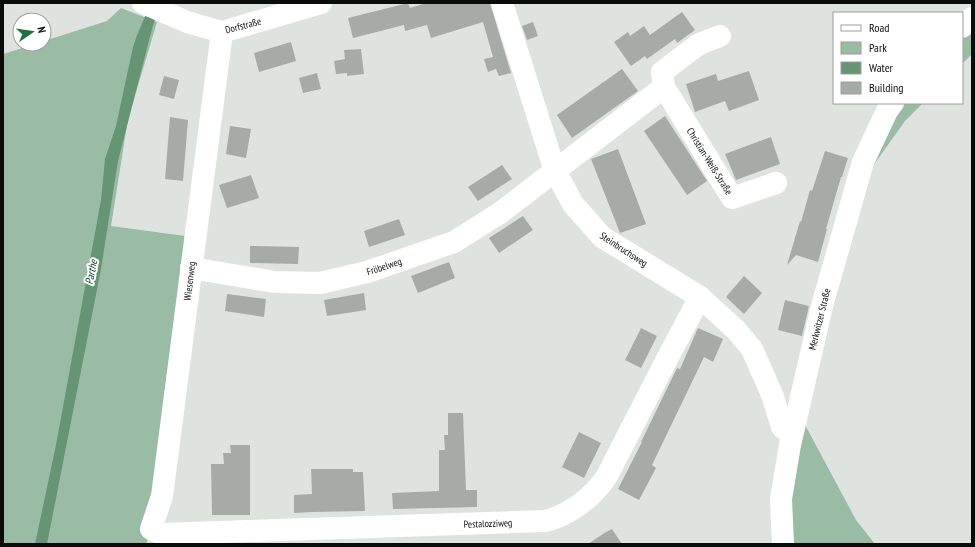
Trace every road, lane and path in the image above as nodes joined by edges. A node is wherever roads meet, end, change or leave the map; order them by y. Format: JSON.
{"nodes":[{"id":1,"x":143,"y":3,"type":"edge"},
{"id":2,"x":321,"y":3,"type":"edge"},
{"id":3,"x":502,"y":3,"type":"edge"},
{"id":4,"x":972,"y":18,"type":"edge"},
{"id":5,"x":963,"y":27,"type":"edge"},
{"id":6,"x":222,"y":32,"type":"junction"},
{"id":7,"x":720,"y":36,"type":"dead end"},
{"id":8,"x":664,"y":87,"type":"junction"},
{"id":9,"x":892,"y":104,"type":"edge"},
{"id":10,"x":555,"y":171,"type":"junction"},
{"id":11,"x":776,"y":183,"type":"dead end"},
{"id":12,"x":191,"y":268,"type":"junction"},
{"id":13,"x":700,"y":297,"type":"junction"},
{"id":14,"x":791,"y":434,"type":"junction"},
{"id":15,"x":151,"y":529,"type":"joint"},
{"id":16,"x":783,"y":544,"type":"edge"}],
"edges":[{"from":1,"to":6,"type":"street","name":"Dorfstraße"},
{"from":2,"to":6,"type":"street","name":"Dorfstraße"},
{"from":3,"to":10,"type":"street","name":"Steinbruchsweg"},
{"from":4,"to":5,"type":"street"},
{"from":6,"to":12,"type":"street","name":"Wiesenweg"},
{"from":7,"to":8,"type":"street"},
{"from":8,"to":10,"type":"street"},
{"from":8,"to":11,"type":"street","name":"Christian-Weiß-Straße"},
{"from":9,"to":14,"type":"street","name":"Merkwitzer Straße"},
{"from":10,"to":12,"type":"street","name":"Fröbelweg"},
{"from":10,"to":13,"type":"street","name":"Steinbruchsweg"},
{"from":12,"to":15,"type":"street","name":"Wiesenweg"},
{"from":13,"to":14,"type":"street","name":"Steinbruchsweg"},
{"from":13,"to":15,"type":"street","name":"Pestalozziweg"},
{"from":14,"to":16,"type":"street","name":"Merkwitzer Straße"}]}
